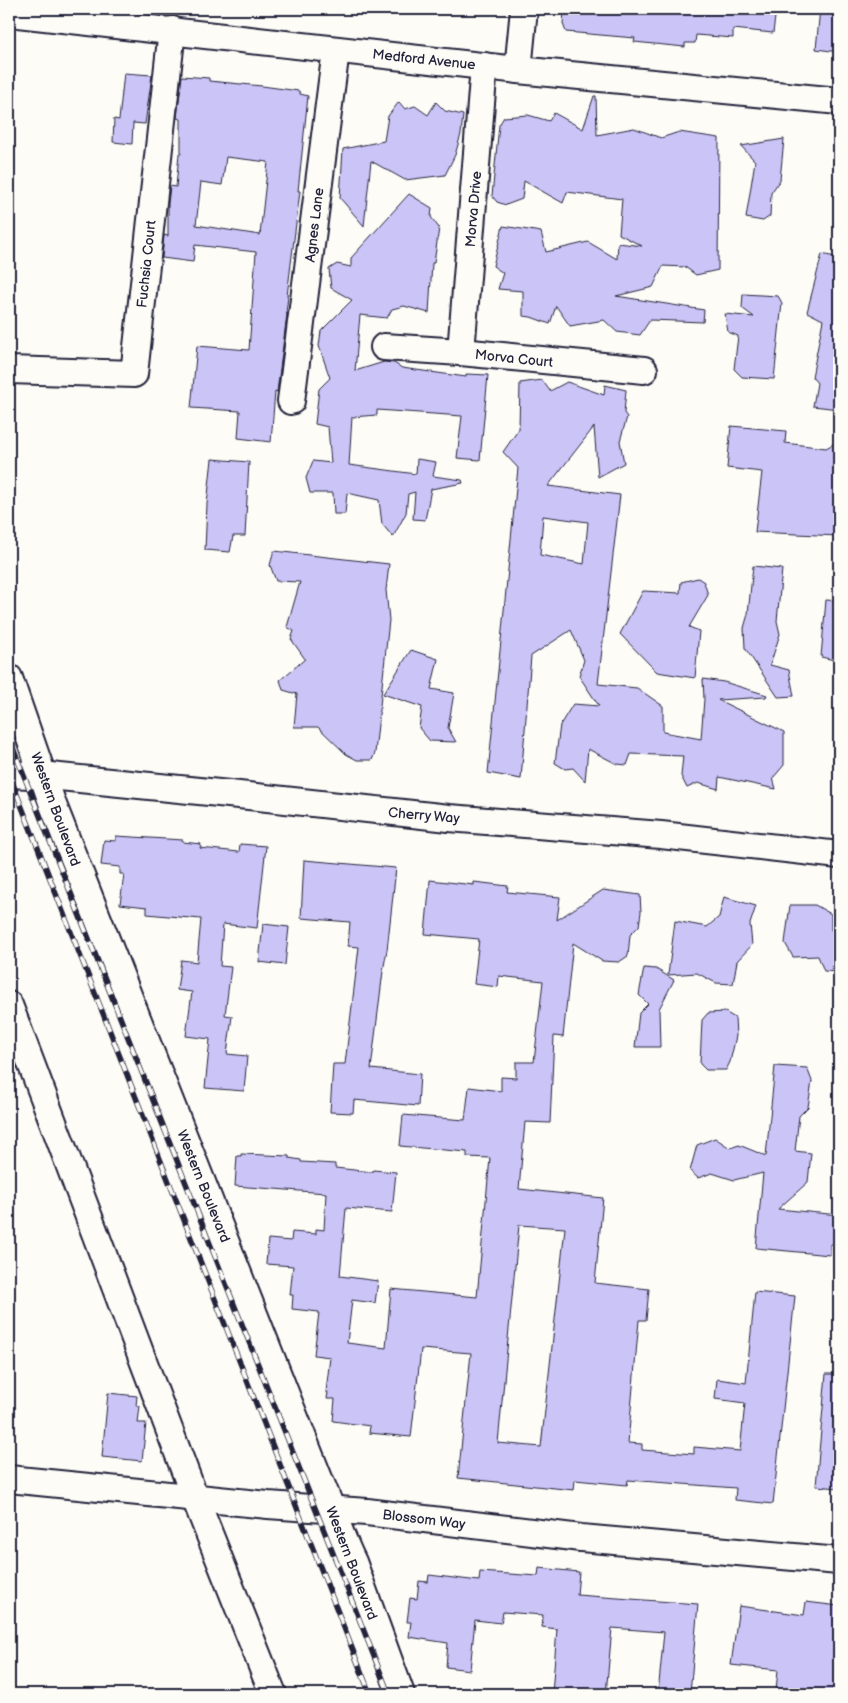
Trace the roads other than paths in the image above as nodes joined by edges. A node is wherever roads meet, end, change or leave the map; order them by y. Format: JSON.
{"nodes":[{"id":1,"x":524,"y":9,"type":"edge"},
{"id":2,"x":9,"y":13,"type":"edge"},
{"id":3,"x":172,"y":30,"type":"junction"},
{"id":4,"x":336,"y":50,"type":"junction"},
{"id":5,"x":484,"y":66,"type":"junction"},
{"id":6,"x":518,"y":70,"type":"junction"},
{"id":7,"x":839,"y":101,"type":"edge"},
{"id":8,"x":384,"y":347,"type":"dead end"},
{"id":9,"x":461,"y":352,"type":"junction"},
{"id":10,"x":9,"y":370,"type":"edge"},
{"id":11,"x":644,"y":370,"type":"dead end"},
{"id":12,"x":291,"y":401,"type":"dead end"},
{"id":13,"x":9,"y":678,"type":"edge"},
{"id":14,"x":9,"y":774,"type":"edge"},
{"id":15,"x":43,"y":776,"type":"junction"},
{"id":16,"x":839,"y":855,"type":"edge"},
{"id":17,"x":9,"y":1005,"type":"edge"},
{"id":18,"x":9,"y":1479,"type":"edge"},
{"id":19,"x":195,"y":1498,"type":"junction"},
{"id":20,"x":333,"y":1510,"type":"junction"},
{"id":21,"x":839,"y":1561,"type":"edge"},
{"id":22,"x":272,"y":1694,"type":"edge"},
{"id":23,"x":401,"y":1694,"type":"edge"}],
"edges":[{"from":1,"to":6,"type":"street"},
{"from":2,"to":3,"type":"street","name":"Medford Avenue"},
{"from":3,"to":4,"type":"street","name":"Medford Avenue"},
{"from":3,"to":10,"type":"street","name":"Fuchsia Court"},
{"from":4,"to":5,"type":"street","name":"Medford Avenue"},
{"from":4,"to":12,"type":"street","name":"Agnes Lane"},
{"from":5,"to":6,"type":"street","name":"Medford Avenue"},
{"from":5,"to":9,"type":"street","name":"Morva Drive"},
{"from":6,"to":7,"type":"street","name":"Medford Avenue"},
{"from":8,"to":9,"type":"street","name":"Morva Court"},
{"from":9,"to":11,"type":"street","name":"Morva Court"},
{"from":13,"to":15,"type":"street","name":"Western Boulevard"},
{"from":14,"to":15,"type":"street","name":"Cherry Way"},
{"from":15,"to":16,"type":"street","name":"Cherry Way"},
{"from":15,"to":20,"type":"street","name":"Western Boulevard"},
{"from":17,"to":19,"type":"street"},
{"from":18,"to":19,"type":"street","name":"Blossom Way"},
{"from":19,"to":20,"type":"street","name":"Blossom Way"},
{"from":19,"to":22,"type":"street"},
{"from":20,"to":21,"type":"street","name":"Blossom Way"},
{"from":20,"to":23,"type":"street","name":"Western Boulevard"}]}
